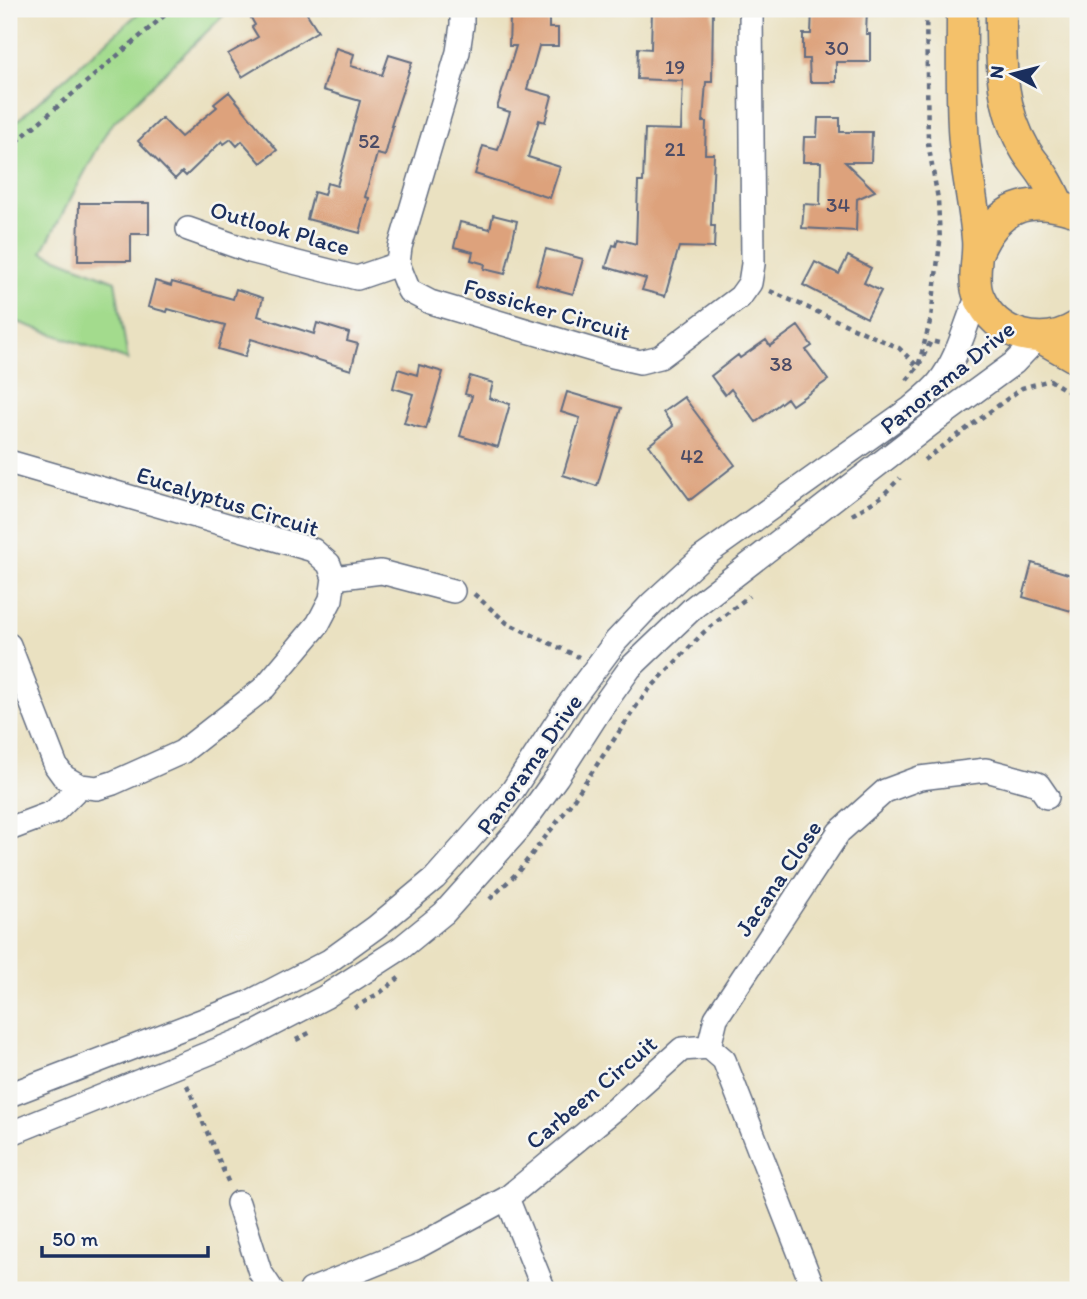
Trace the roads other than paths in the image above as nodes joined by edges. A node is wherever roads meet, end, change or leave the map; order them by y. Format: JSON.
{"nodes":[{"id":1,"x":462,"y":9,"type":"edge"},
{"id":2,"x":751,"y":9,"type":"edge"},
{"id":3,"x":962,"y":9,"type":"edge"},
{"id":4,"x":1001,"y":9,"type":"edge"},
{"id":5,"x":1069,"y":210,"type":"edge"},
{"id":6,"x":188,"y":229,"type":"dead end"},
{"id":7,"x":978,"y":252,"type":"junction"},
{"id":8,"x":398,"y":264,"type":"junction"},
{"id":9,"x":978,"y":296,"type":"junction"},
{"id":10,"x":1078,"y":326,"type":"edge"},
{"id":11,"x":1040,"y":338,"type":"junction"},
{"id":12,"x":1078,"y":359,"type":"edge"},
{"id":13,"x":9,"y":463,"type":"edge"},
{"id":14,"x":334,"y":578,"type":"junction"},
{"id":15,"x":461,"y":588,"type":"road end"},
{"id":16,"x":9,"y":645,"type":"edge"},
{"id":17,"x":80,"y":786,"type":"junction"},
{"id":18,"x":1047,"y":797,"type":"dead end"},
{"id":19,"x":9,"y":829,"type":"edge"},
{"id":20,"x":709,"y":1047,"type":"junction"},
{"id":21,"x":9,"y":1095,"type":"edge"},
{"id":22,"x":9,"y":1134,"type":"edge"},
{"id":23,"x":507,"y":1198,"type":"junction"},
{"id":24,"x":238,"y":1203,"type":"road end"},
{"id":25,"x":272,"y":1290,"type":"edge"},
{"id":26,"x":311,"y":1290,"type":"edge"},
{"id":27,"x":544,"y":1290,"type":"edge"},
{"id":28,"x":814,"y":1290,"type":"edge"}],
"edges":[{"from":1,"to":8,"type":"street"},
{"from":2,"to":8,"type":"street","name":"Fossicker Circuit"},
{"from":3,"to":7,"type":"main road"},
{"from":4,"to":5,"type":"main road"},
{"from":5,"to":7,"type":"main road"},
{"from":6,"to":8,"type":"street","name":"Outlook Place"},
{"from":7,"to":9,"type":"main road"},
{"from":9,"to":11,"type":"main road"},
{"from":9,"to":21,"type":"street","name":"Panorama Drive"},
{"from":10,"to":11,"type":"main road"},
{"from":11,"to":12,"type":"main road"},
{"from":11,"to":22,"type":"street","name":"Panorama Drive"},
{"from":13,"to":14,"type":"street","name":"Eucalyptus Circuit"},
{"from":14,"to":15,"type":"street"},
{"from":14,"to":17,"type":"street"},
{"from":16,"to":17,"type":"street"},
{"from":17,"to":19,"type":"street"},
{"from":18,"to":20,"type":"street","name":"Jacana Close"},
{"from":20,"to":23,"type":"street","name":"Carbeen Circuit"},
{"from":20,"to":28,"type":"street"},
{"from":23,"to":26,"type":"street","name":"Carbeen Circuit"},
{"from":23,"to":27,"type":"street"},
{"from":24,"to":25,"type":"street"}]}
